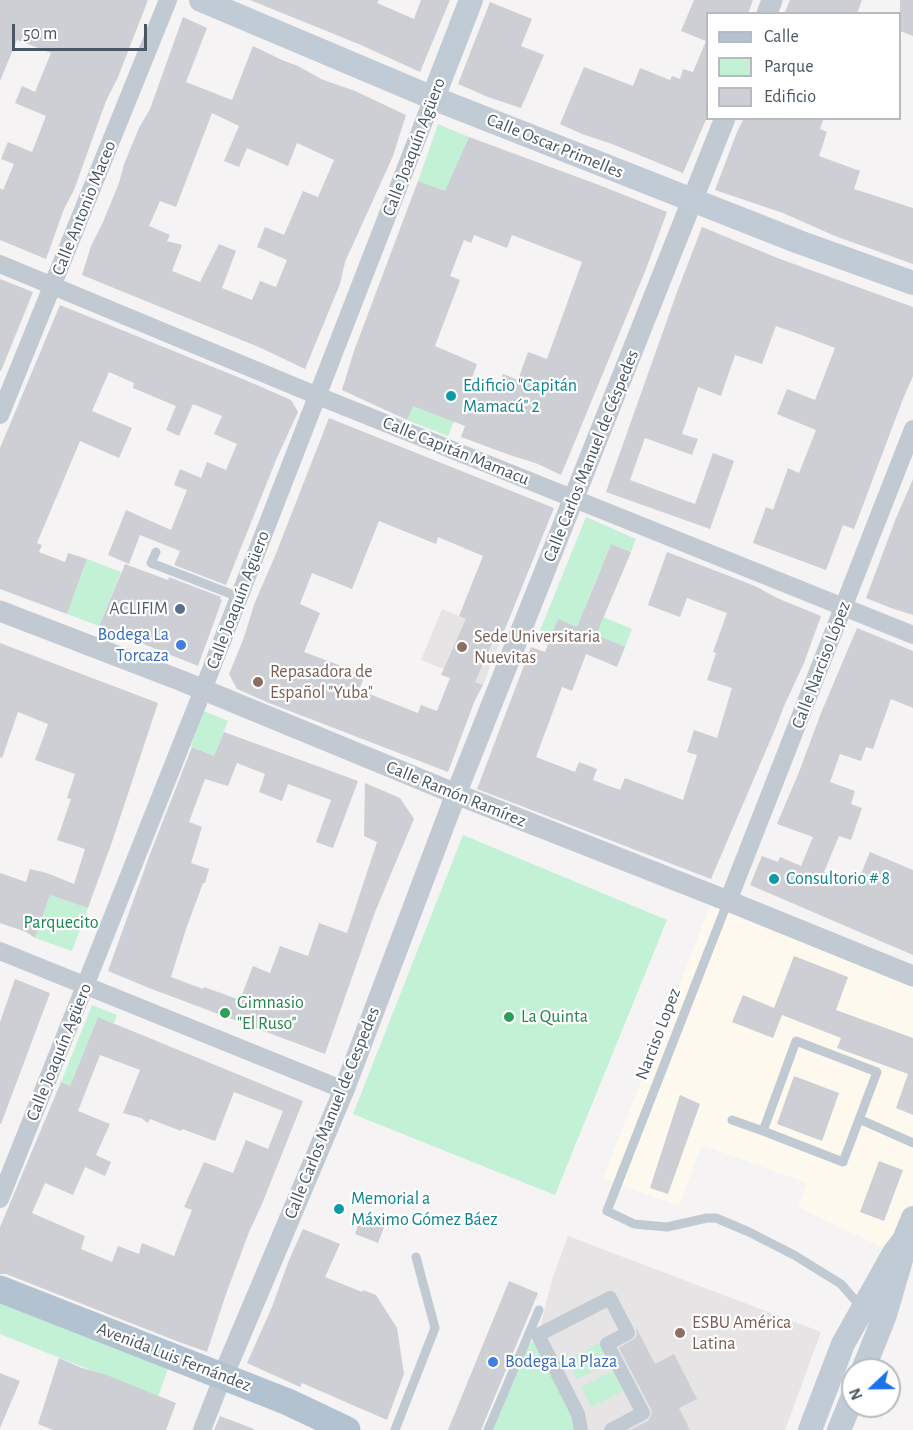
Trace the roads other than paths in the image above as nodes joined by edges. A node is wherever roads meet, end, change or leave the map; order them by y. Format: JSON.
{"nodes":[{"id":1,"x":168,"y":0,"type":"edge"},
{"id":2,"x":201,"y":0,"type":"edge"},
{"id":3,"x":471,"y":0,"type":"edge"},
{"id":4,"x":433,"y":98,"type":"junction"},
{"id":5,"x":724,"y":120,"type":"edge"},
{"id":6,"x":692,"y":200,"type":"junction"},
{"id":7,"x":0,"y":264,"type":"edge"},
{"id":8,"x":913,"y":283,"type":"edge"},
{"id":9,"x":52,"y":286,"type":"junction"},
{"id":10,"x":318,"y":396,"type":"junction"},
{"id":11,"x":0,"y":415,"type":"edge"},
{"id":12,"x":913,"y":429,"type":"edge"},
{"id":13,"x":574,"y":499,"type":"junction"},
{"id":14,"x":156,"y":552,"type":"dead end"},
{"id":15,"x":239,"y":597,"type":"junction"},
{"id":16,"x":844,"y":607,"type":"junction"},
{"id":17,"x":0,"y":611,"type":"edge"},
{"id":18,"x":913,"y":635,"type":"edge"},
{"id":19,"x":203,"y":690,"type":"junction"},
{"id":20,"x":456,"y":794,"type":"junction"},
{"id":21,"x":728,"y":901,"type":"junction"},
{"id":22,"x":0,"y":951,"type":"edge"},
{"id":23,"x":913,"y":976,"type":"edge"},
{"id":24,"x":85,"y":985,"type":"junction"},
{"id":25,"x":344,"y":1090,"type":"junction"},
{"id":26,"x":859,"y":1119,"type":"junction"},
{"id":27,"x":732,"y":1120,"type":"dead end"},
{"id":28,"x":762,"y":1131,"type":"junction"},
{"id":29,"x":913,"y":1143,"type":"edge"},
{"id":30,"x":0,"y":1199,"type":"edge"},
{"id":31,"x":909,"y":1229,"type":"edge"},
{"id":32,"x":416,"y":1257,"type":"dead end"},
{"id":33,"x":0,"y":1289,"type":"edge"},
{"id":34,"x":863,"y":1309,"type":"junction"},
{"id":35,"x":539,"y":1310,"type":"dead end"},
{"id":36,"x":868,"y":1358,"type":"edge"},
{"id":37,"x":223,"y":1376,"type":"junction"},
{"id":38,"x":335,"y":1427,"type":"edge"},
{"id":39,"x":202,"y":1430,"type":"edge"},
{"id":40,"x":395,"y":1430,"type":"edge"},
{"id":41,"x":488,"y":1430,"type":"edge"},
{"id":42,"x":581,"y":1430,"type":"edge"},
{"id":43,"x":611,"y":1430,"type":"edge"},
{"id":44,"x":810,"y":1430,"type":"edge"}],
"edges":[{"from":1,"to":9,"type":"street","name":"Calle Antonio Maceo"},
{"from":2,"to":4,"type":"main road","name":"Calle Oscar Primelles"},
{"from":3,"to":4,"type":"main road","name":"Calle Joaquín Agüero"},
{"from":4,"to":6,"type":"main road","name":"Calle Oscar Primelles"},
{"from":4,"to":10,"type":"street","name":"Calle Joaquín Agüero"},
{"from":5,"to":6,"type":"street","name":"Calle Carlos Manuel de Céspedes"},
{"from":6,"to":8,"type":"main road","name":"Calle Oscar Primelles"},
{"from":6,"to":13,"type":"street","name":"Calle Carlos Manuel de Céspedes"},
{"from":7,"to":9,"type":"street","name":"Calle Capitán Mamacu"},
{"from":9,"to":10,"type":"street","name":"Calle Capitán Mamacu"},
{"from":9,"to":11,"type":"street","name":"Calle Antonio Maceo"},
{"from":10,"to":13,"type":"street","name":"Calle Capitán Mamacu"},
{"from":10,"to":15,"type":"street","name":"Calle Joaquín Agüero"},
{"from":12,"to":16,"type":"street","name":"Calle Narciso López"},
{"from":13,"to":16,"type":"street","name":"Calle Capitán Mamacu"},
{"from":13,"to":20,"type":"street","name":"Calle Carlos Manuel de Céspedes"},
{"from":14,"to":15,"type":"lane"},
{"from":15,"to":19,"type":"street","name":"Calle Joaquín Agüero"},
{"from":16,"to":18,"type":"street","name":"Calle Capitán Mamacu"},
{"from":16,"to":21,"type":"street","name":"Calle Narciso López"},
{"from":17,"to":19,"type":"street","name":"Calle Ramón Ramírez"},
{"from":19,"to":20,"type":"street","name":"Calle Ramón Ramírez"},
{"from":19,"to":24,"type":"street","name":"Calle Joaquín Agüero"},
{"from":20,"to":21,"type":"street","name":"Calle Ramón Ramírez"},
{"from":20,"to":25,"type":"street","name":"Calle Carlos Manuel de Cespedes"},
{"from":21,"to":23,"type":"street","name":"Calle Ramón Ramírez"},
{"from":21,"to":34,"type":"lane","name":"Narciso Lopez"},
{"from":22,"to":24,"type":"street"},
{"from":24,"to":25,"type":"street"},
{"from":24,"to":30,"type":"street","name":"Calle Joaquín Agüero"},
{"from":25,"to":37,"type":"street","name":"Calle Carlos Manuel de Cespedes"},
{"from":26,"to":28,"type":"lane"},
{"from":26,"to":28,"type":"lane"},
{"from":26,"to":29,"type":"lane"},
{"from":27,"to":28,"type":"lane"},
{"from":31,"to":34,"type":"main road"},
{"from":31,"to":36,"type":"main road"},
{"from":32,"to":40,"type":"lane"},
{"from":33,"to":37,"type":"main road","name":"Avenida Luis Fernández"},
{"from":34,"to":44,"type":"main road"},
{"from":35,"to":41,"type":"lane"},
{"from":37,"to":38,"type":"main road","name":"Avenida Luis Fernández"},
{"from":37,"to":39,"type":"street","name":"Calle Carlos Manuel de Cespedes"},
{"from":42,"to":43,"type":"street"}]}
